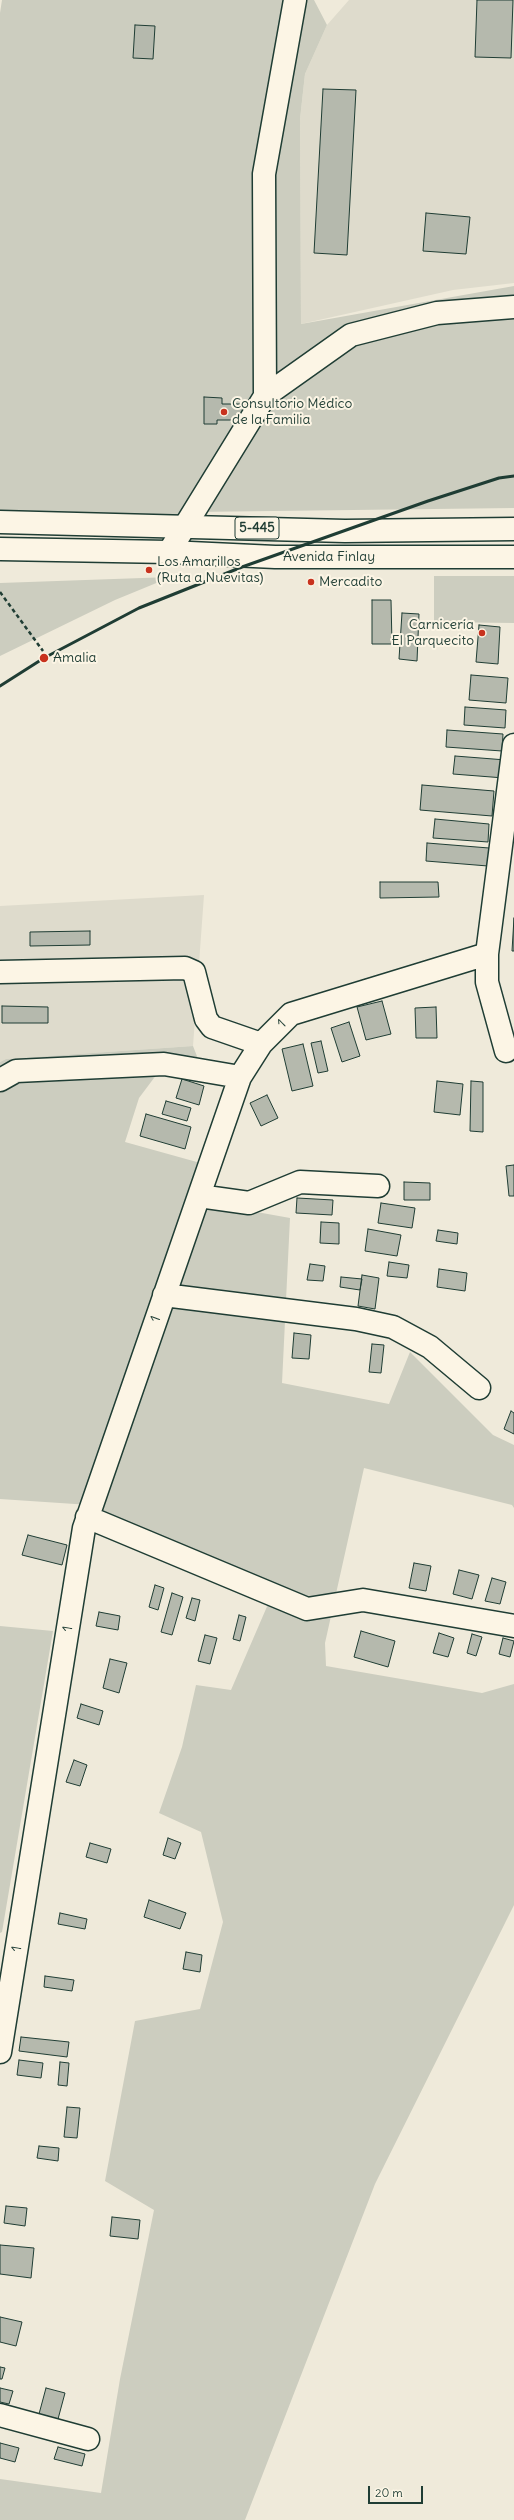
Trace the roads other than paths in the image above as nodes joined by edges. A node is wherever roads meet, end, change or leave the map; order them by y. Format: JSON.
{"nodes":[{"id":1,"x":295,"y":0,"type":"edge"},
{"id":2,"x":514,"y":307,"type":"edge"},
{"id":3,"x":265,"y":396,"type":"junction"},
{"id":4,"x":0,"y":522,"type":"edge"},
{"id":5,"x":184,"y":526,"type":"junction"},
{"id":6,"x":514,"y":529,"type":"edge"},
{"id":7,"x":0,"y":549,"type":"edge"},
{"id":8,"x":169,"y":552,"type":"junction"},
{"id":9,"x":514,"y":557,"type":"edge"},
{"id":10,"x":514,"y":746,"type":"edge"},
{"id":11,"x":506,"y":866,"type":"edge"},
{"id":12,"x":487,"y":954,"type":"junction"},
{"id":13,"x":0,"y":972,"type":"edge"},
{"id":14,"x":261,"y":1044,"type":"junction"},
{"id":15,"x":506,"y":1051,"type":"dead end"},
{"id":16,"x":240,"y":1076,"type":"junction"},
{"id":17,"x":0,"y":1080,"type":"edge"},
{"id":18,"x":378,"y":1186,"type":"dead end"},
{"id":19,"x":199,"y":1196,"type":"junction"},
{"id":20,"x":164,"y":1295,"type":"junction"},
{"id":21,"x":478,"y":1388,"type":"dead end"},
{"id":22,"x":87,"y":1517,"type":"junction"},
{"id":23,"x":514,"y":1626,"type":"edge"},
{"id":24,"x":8,"y":1944,"type":"edge"},
{"id":25,"x":0,"y":2052,"type":"edge"},
{"id":26,"x":0,"y":2415,"type":"edge"},
{"id":27,"x":88,"y":2439,"type":"dead end"}],
"edges":[{"from":1,"to":3,"type":"main road"},
{"from":2,"to":3,"type":"main road"},
{"from":3,"to":5,"type":"main road"},
{"from":4,"to":5,"type":"main road","name":"Avenida Finlay","number":"5-445"},
{"from":5,"to":6,"type":"main road","name":"Avenida Finlay","number":"5-445"},
{"from":5,"to":8,"type":"main road"},
{"from":7,"to":8,"type":"main road","name":"Avenida Finlay","number":"5-445"},
{"from":8,"to":9,"type":"main road","name":"Avenida Finlay","number":"5-445"},
{"from":10,"to":11,"type":"main road"},
{"from":11,"to":12,"type":"main road"},
{"from":12,"to":14,"type":"main road","name":"1"},
{"from":12,"to":15,"type":"main road"},
{"from":13,"to":14,"type":"main road"},
{"from":14,"to":16,"type":"main road","name":"1"},
{"from":16,"to":17,"type":"main road"},
{"from":16,"to":19,"type":"main road","name":"1"},
{"from":18,"to":19,"type":"main road"},
{"from":19,"to":20,"type":"main road","name":"1"},
{"from":20,"to":21,"type":"main road"},
{"from":20,"to":22,"type":"main road","name":"1"},
{"from":22,"to":23,"type":"main road"},
{"from":22,"to":24,"type":"main road","name":"1"},
{"from":24,"to":25,"type":"main road","name":"1"},
{"from":26,"to":27,"type":"main road"}]}
